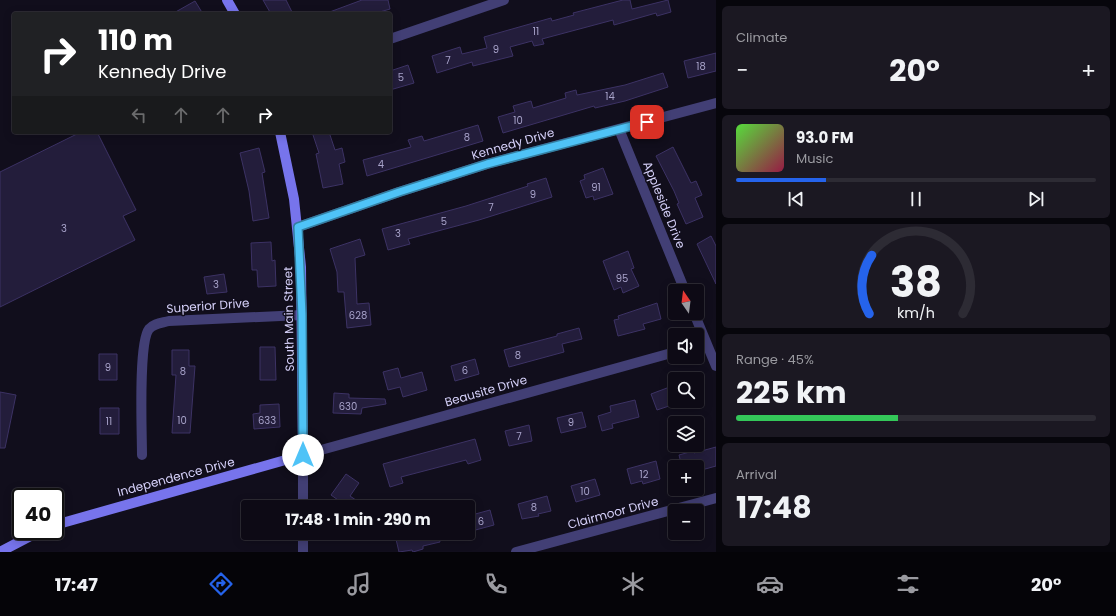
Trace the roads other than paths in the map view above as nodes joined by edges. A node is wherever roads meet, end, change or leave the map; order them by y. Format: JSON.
{"nodes":[{"id":1,"x":227,"y":0,"type":"edge"},
{"id":2,"x":504,"y":0,"type":"edge"},
{"id":3,"x":234,"y":12,"type":"edge"},
{"id":4,"x":392,"y":38,"type":"edge"},
{"id":5,"x":716,"y":103,"type":"edge"},
{"id":6,"x":619,"y":129,"type":"junction"},
{"id":7,"x":280,"y":134,"type":"edge"},
{"id":8,"x":298,"y":227,"type":"junction"},
{"id":9,"x":682,"y":284,"type":"edge"},
{"id":10,"x":302,"y":315,"type":"junction"},
{"id":11,"x":704,"y":348,"type":"edge"},
{"id":12,"x":668,"y":354,"type":"edge"},
{"id":13,"x":716,"y":366,"type":"edge"},
{"id":14,"x":142,"y":455,"type":"dead end"},
{"id":15,"x":303,"y":455,"type":"junction"},
{"id":16,"x":716,"y":498,"type":"edge"},
{"id":17,"x":303,"y":500,"type":"edge"},
{"id":18,"x":64,"y":522,"type":"edge"},
{"id":19,"x":23,"y":540,"type":"edge"},
{"id":20,"x":303,"y":540,"type":"edge"},
{"id":21,"x":0,"y":552,"type":"edge"},
{"id":22,"x":303,"y":552,"type":"edge"},
{"id":23,"x":516,"y":552,"type":"edge"}],
"edges":[{"from":1,"to":3,"type":"street"},
{"from":2,"to":4,"type":"street"},
{"from":5,"to":6,"type":"street","name":"Kennedy Drive"},
{"from":6,"to":8,"type":"street","name":"Kennedy Drive"},
{"from":6,"to":9,"type":"street","name":"Appleside Drive"},
{"from":7,"to":8,"type":"street","name":"South Main Street"},
{"from":8,"to":10,"type":"street","name":"South Main Street"},
{"from":10,"to":14,"type":"street","name":"Superior Drive"},
{"from":10,"to":15,"type":"street","name":"South Main Street"},
{"from":11,"to":13,"type":"street"},
{"from":12,"to":15,"type":"street","name":"Beausite Drive"},
{"from":15,"to":17,"type":"street","name":"South Main Street"},
{"from":15,"to":18,"type":"street","name":"Independence Drive"},
{"from":16,"to":23,"type":"street","name":"Clairmoor Drive"},
{"from":19,"to":21,"type":"street"},
{"from":20,"to":22,"type":"street"}]}
